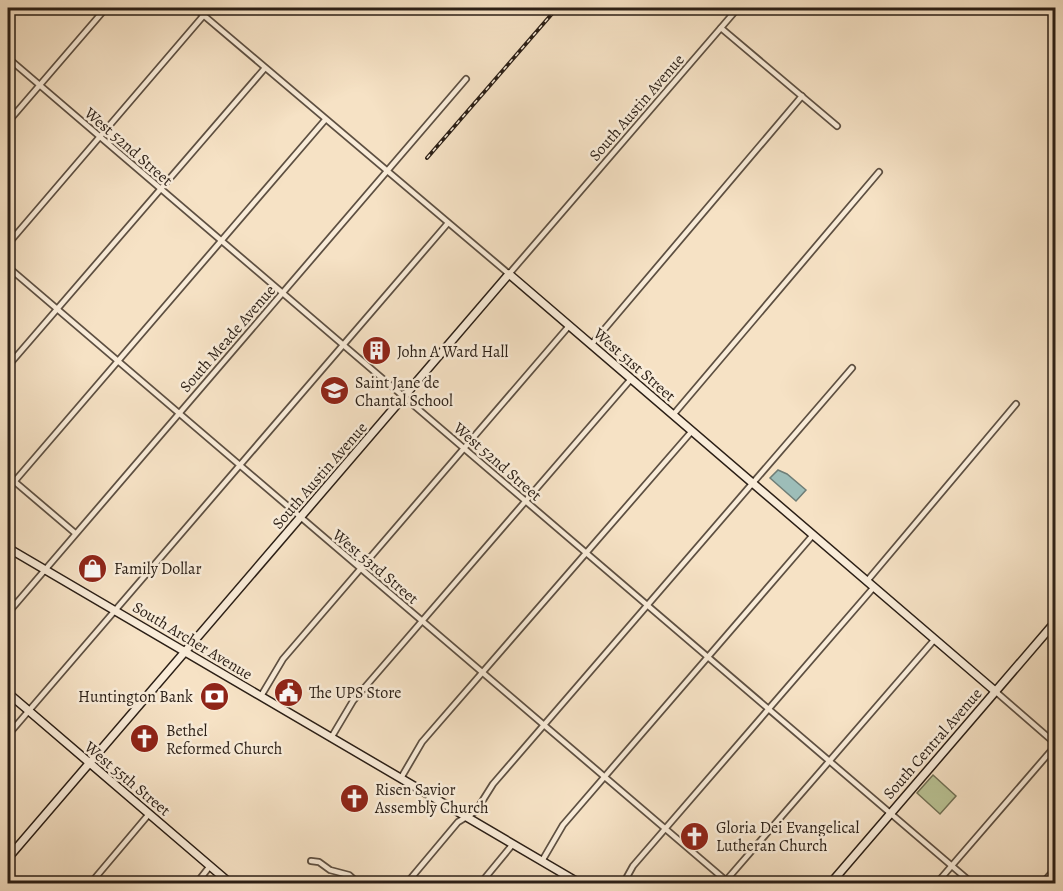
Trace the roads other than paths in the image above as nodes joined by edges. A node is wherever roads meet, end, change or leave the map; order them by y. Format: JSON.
{"nodes":[{"id":1,"x":105,"y":8,"type":"edge"},
{"id":2,"x":195,"y":8,"type":"edge"},
{"id":3,"x":210,"y":8,"type":"edge"},
{"id":4,"x":738,"y":8,"type":"edge"},
{"id":5,"x":203,"y":15,"type":"junction"},
{"id":6,"x":721,"y":28,"type":"junction"},
{"id":7,"x":8,"y":58,"type":"edge"},
{"id":8,"x":265,"y":68,"type":"junction"},
{"id":9,"x":466,"y":79,"type":"dead end"},
{"id":10,"x":39,"y":85,"type":"junction"},
{"id":11,"x":802,"y":96,"type":"junction"},
{"id":12,"x":325,"y":120,"type":"junction"},
{"id":13,"x":8,"y":122,"type":"edge"},
{"id":14,"x":837,"y":126,"type":"dead end"},
{"id":15,"x":100,"y":136,"type":"junction"},
{"id":16,"x":879,"y":171,"type":"dead end"},
{"id":17,"x":387,"y":172,"type":"junction"},
{"id":18,"x":161,"y":189,"type":"junction"},
{"id":19,"x":448,"y":223,"type":"junction"},
{"id":20,"x":222,"y":241,"type":"junction"},
{"id":21,"x":8,"y":244,"type":"edge"},
{"id":22,"x":8,"y":267,"type":"edge"},
{"id":23,"x":509,"y":274,"type":"junction"},
{"id":24,"x":282,"y":292,"type":"junction"},
{"id":25,"x":57,"y":309,"type":"junction"},
{"id":26,"x":569,"y":326,"type":"junction"},
{"id":27,"x":343,"y":344,"type":"junction"},
{"id":28,"x":591,"y":345,"type":"junction"},
{"id":29,"x":117,"y":361,"type":"junction"},
{"id":30,"x":8,"y":366,"type":"edge"},
{"id":31,"x":852,"y":368,"type":"dead end"},
{"id":32,"x":631,"y":379,"type":"junction"},
{"id":33,"x":404,"y":397,"type":"junction"},
{"id":34,"x":1016,"y":404,"type":"dead end"},
{"id":35,"x":179,"y":413,"type":"junction"},
{"id":36,"x":673,"y":415,"type":"junction"},
{"id":37,"x":692,"y":431,"type":"junction"},
{"id":38,"x":465,"y":449,"type":"junction"},
{"id":39,"x":239,"y":465,"type":"junction"},
{"id":40,"x":8,"y":476,"type":"edge"},
{"id":41,"x":14,"y":481,"type":"junction"},
{"id":42,"x":753,"y":483,"type":"junction"},
{"id":43,"x":8,"y":489,"type":"edge"},
{"id":44,"x":526,"y":501,"type":"junction"},
{"id":45,"x":300,"y":518,"type":"junction"},
{"id":46,"x":75,"y":533,"type":"junction"},
{"id":47,"x":813,"y":535,"type":"junction"},
{"id":48,"x":8,"y":548,"type":"edge"},
{"id":49,"x":586,"y":552,"type":"junction"},
{"id":50,"x":361,"y":568,"type":"junction"},
{"id":51,"x":45,"y":569,"type":"junction"},
{"id":52,"x":867,"y":581,"type":"junction"},
{"id":53,"x":874,"y":587,"type":"junction"},
{"id":54,"x":648,"y":605,"type":"junction"},
{"id":55,"x":115,"y":610,"type":"junction"},
{"id":56,"x":8,"y":613,"type":"edge"},
{"id":57,"x":422,"y":621,"type":"junction"},
{"id":58,"x":1056,"y":621,"type":"edge"},
{"id":59,"x":935,"y":639,"type":"junction"},
{"id":60,"x":186,"y":651,"type":"junction"},
{"id":61,"x":708,"y":657,"type":"junction"},
{"id":62,"x":483,"y":673,"type":"junction"},
{"id":63,"x":995,"y":691,"type":"junction"},
{"id":64,"x":8,"y":693,"type":"edge"},
{"id":65,"x":261,"y":696,"type":"junction"},
{"id":66,"x":770,"y":709,"type":"junction"},
{"id":67,"x":28,"y":711,"type":"junction"},
{"id":68,"x":543,"y":724,"type":"junction"},
{"id":69,"x":8,"y":735,"type":"edge"},
{"id":70,"x":331,"y":738,"type":"junction"},
{"id":71,"x":1056,"y":744,"type":"edge"},
{"id":72,"x":830,"y":761,"type":"junction"},
{"id":73,"x":88,"y":762,"type":"junction"},
{"id":74,"x":604,"y":777,"type":"junction"},
{"id":75,"x":401,"y":778,"type":"junction"},
{"id":76,"x":891,"y":813,"type":"junction"},
{"id":77,"x":149,"y":814,"type":"junction"},
{"id":78,"x":467,"y":817,"type":"junction"},
{"id":79,"x":666,"y":828,"type":"junction"},
{"id":80,"x":513,"y":844,"type":"junction"},
{"id":81,"x":8,"y":858,"type":"edge"},
{"id":82,"x":311,"y":861,"type":"dead end"},
{"id":83,"x":542,"y":861,"type":"junction"},
{"id":84,"x":952,"y":865,"type":"junction"},
{"id":85,"x":210,"y":866,"type":"junction"},
{"id":86,"x":1056,"y":868,"type":"edge"},
{"id":87,"x":726,"y":882,"type":"edge"},
{"id":88,"x":90,"y":884,"type":"edge"},
{"id":89,"x":196,"y":884,"type":"edge"},
{"id":90,"x":231,"y":884,"type":"edge"},
{"id":91,"x":359,"y":884,"type":"edge"},
{"id":92,"x":406,"y":884,"type":"edge"},
{"id":93,"x":480,"y":884,"type":"edge"},
{"id":94,"x":581,"y":884,"type":"edge"},
{"id":95,"x":623,"y":884,"type":"edge"},
{"id":96,"x":830,"y":884,"type":"edge"},
{"id":97,"x":936,"y":884,"type":"edge"},
{"id":98,"x":973,"y":884,"type":"edge"},
{"id":99,"x":1042,"y":884,"type":"edge"}],
"edges":[{"from":1,"to":10,"type":"street"},
{"from":2,"to":5,"type":"street","name":"West 51st Street"},
{"from":3,"to":5,"type":"street"},
{"from":4,"to":6,"type":"street","name":"South Austin Avenue"},
{"from":5,"to":8,"type":"street","name":"West 51st Street"},
{"from":5,"to":15,"type":"street"},
{"from":6,"to":11,"type":"street"},
{"from":6,"to":23,"type":"street","name":"South Austin Avenue"},
{"from":7,"to":10,"type":"street","name":"West 52nd Street"},
{"from":8,"to":12,"type":"street","name":"West 51st Street"},
{"from":8,"to":18,"type":"street"},
{"from":9,"to":17,"type":"street","name":"South Meade Avenue"},
{"from":10,"to":13,"type":"street"},
{"from":10,"to":15,"type":"street","name":"West 52nd Street"},
{"from":11,"to":14,"type":"street"},
{"from":11,"to":28,"type":"street"},
{"from":12,"to":17,"type":"street","name":"West 51st Street"},
{"from":12,"to":20,"type":"street"},
{"from":15,"to":18,"type":"street","name":"West 52nd Street"},
{"from":15,"to":21,"type":"street"},
{"from":16,"to":36,"type":"street"},
{"from":17,"to":19,"type":"street","name":"West 51st Street"},
{"from":17,"to":24,"type":"street","name":"South Meade Avenue"},
{"from":18,"to":20,"type":"street","name":"West 52nd Street"},
{"from":18,"to":25,"type":"street"},
{"from":19,"to":23,"type":"street","name":"West 51st Street"},
{"from":19,"to":27,"type":"street"},
{"from":20,"to":24,"type":"street","name":"West 52nd Street"},
{"from":20,"to":29,"type":"street"},
{"from":22,"to":25,"type":"street","name":"West 53rd Street"},
{"from":23,"to":26,"type":"street","name":"West 51st Street"},
{"from":23,"to":33,"type":"street","name":"South Austin Avenue"},
{"from":24,"to":27,"type":"street","name":"West 52nd Street"},
{"from":24,"to":35,"type":"street","name":"South Meade Avenue"},
{"from":25,"to":29,"type":"street","name":"West 53rd Street"},
{"from":25,"to":30,"type":"street"},
{"from":26,"to":28,"type":"street","name":"West 51st Street"},
{"from":26,"to":38,"type":"street"},
{"from":27,"to":33,"type":"street","name":"West 52nd Street"},
{"from":27,"to":39,"type":"street"},
{"from":28,"to":32,"type":"street","name":"West 51st Street"},
{"from":29,"to":35,"type":"street","name":"West 53rd Street"},
{"from":29,"to":41,"type":"street"},
{"from":31,"to":42,"type":"street"},
{"from":32,"to":36,"type":"street","name":"West 51st Street"},
{"from":32,"to":44,"type":"street"},
{"from":33,"to":38,"type":"street","name":"West 52nd Street"},
{"from":33,"to":45,"type":"street","name":"South Austin Avenue"},
{"from":34,"to":52,"type":"street"},
{"from":35,"to":39,"type":"street","name":"West 53rd Street"},
{"from":35,"to":46,"type":"street","name":"South Meade Avenue"},
{"from":36,"to":37,"type":"street","name":"West 51st Street"},
{"from":37,"to":42,"type":"street","name":"West 51st Street"},
{"from":37,"to":49,"type":"street"},
{"from":38,"to":44,"type":"street","name":"West 52nd Street"},
{"from":38,"to":50,"type":"street"},
{"from":39,"to":45,"type":"street","name":"West 53rd Street"},
{"from":39,"to":55,"type":"street"},
{"from":40,"to":41,"type":"street"},
{"from":41,"to":43,"type":"street"},
{"from":41,"to":46,"type":"street"},
{"from":42,"to":47,"type":"street","name":"West 51st Street"},
{"from":42,"to":54,"type":"street"},
{"from":44,"to":49,"type":"street","name":"West 52nd Street"},
{"from":44,"to":57,"type":"street"},
{"from":45,"to":50,"type":"street","name":"West 53rd Street"},
{"from":45,"to":60,"type":"street","name":"South Austin Avenue"},
{"from":46,"to":51,"type":"street","name":"South Meade Avenue"},
{"from":47,"to":52,"type":"street","name":"West 51st Street"},
{"from":47,"to":61,"type":"street"},
{"from":48,"to":51,"type":"street","name":"South Archer Avenue"},
{"from":49,"to":54,"type":"street","name":"West 52nd Street"},
{"from":49,"to":62,"type":"street"},
{"from":50,"to":57,"type":"street","name":"West 53rd Street"},
{"from":50,"to":65,"type":"street"},
{"from":51,"to":55,"type":"street","name":"South Archer Avenue"},
{"from":51,"to":56,"type":"street","name":"South Meade Avenue"},
{"from":52,"to":53,"type":"street","name":"West 51st Street"},
{"from":53,"to":59,"type":"street","name":"West 51st Street"},
{"from":53,"to":66,"type":"street"},
{"from":54,"to":61,"type":"street","name":"West 52nd Street"},
{"from":54,"to":68,"type":"street"},
{"from":55,"to":60,"type":"street","name":"South Archer Avenue"},
{"from":55,"to":67,"type":"street"},
{"from":57,"to":62,"type":"street","name":"West 53rd Street"},
{"from":57,"to":70,"type":"street"},
{"from":58,"to":63,"type":"street","name":"South Central Avenue"},
{"from":59,"to":63,"type":"street","name":"West 51st Street"},
{"from":59,"to":72,"type":"street"},
{"from":60,"to":65,"type":"street","name":"South Archer Avenue"},
{"from":60,"to":73,"type":"street","name":"South Austin Avenue"},
{"from":61,"to":66,"type":"street","name":"West 52nd Street"},
{"from":61,"to":74,"type":"street"},
{"from":62,"to":68,"type":"street","name":"West 53rd Street"},
{"from":62,"to":75,"type":"street"},
{"from":63,"to":71,"type":"street","name":"West 51st Street"},
{"from":63,"to":76,"type":"street","name":"South Central Avenue"},
{"from":64,"to":67,"type":"street","name":"West 55th Street"},
{"from":65,"to":70,"type":"street","name":"South Archer Avenue"},
{"from":66,"to":72,"type":"street","name":"West 52nd Street"},
{"from":66,"to":79,"type":"street"},
{"from":67,"to":69,"type":"street"},
{"from":67,"to":73,"type":"street","name":"West 55th Street"},
{"from":68,"to":74,"type":"street","name":"West 53rd Street"},
{"from":68,"to":78,"type":"street"},
{"from":70,"to":75,"type":"street","name":"South Archer Avenue"},
{"from":71,"to":84,"type":"street"},
{"from":72,"to":76,"type":"street","name":"West 52nd Street"},
{"from":72,"to":87,"type":"street"},
{"from":73,"to":77,"type":"street","name":"West 55th Street"},
{"from":73,"to":81,"type":"street","name":"South Austin Avenue"},
{"from":74,"to":79,"type":"street","name":"West 53rd Street"},
{"from":74,"to":83,"type":"street"},
{"from":75,"to":78,"type":"street","name":"South Archer Avenue"},
{"from":76,"to":84,"type":"street","name":"West 52nd Street"},
{"from":76,"to":96,"type":"street","name":"South Central Avenue"},
{"from":77,"to":85,"type":"street","name":"West 55th Street"},
{"from":77,"to":88,"type":"street"},
{"from":78,"to":80,"type":"street","name":"South Archer Avenue"},
{"from":78,"to":92,"type":"street"},
{"from":79,"to":87,"type":"street","name":"West 53rd Street"},
{"from":79,"to":95,"type":"street"},
{"from":80,"to":83,"type":"street","name":"South Archer Avenue"},
{"from":80,"to":93,"type":"street"},
{"from":82,"to":91,"type":"street"},
{"from":83,"to":94,"type":"street","name":"South Archer Avenue"},
{"from":84,"to":97,"type":"street"},
{"from":84,"to":98,"type":"street","name":"West 52nd Street"},
{"from":85,"to":89,"type":"street"},
{"from":85,"to":90,"type":"street","name":"West 55th Street"},
{"from":86,"to":99,"type":"street"}]}
